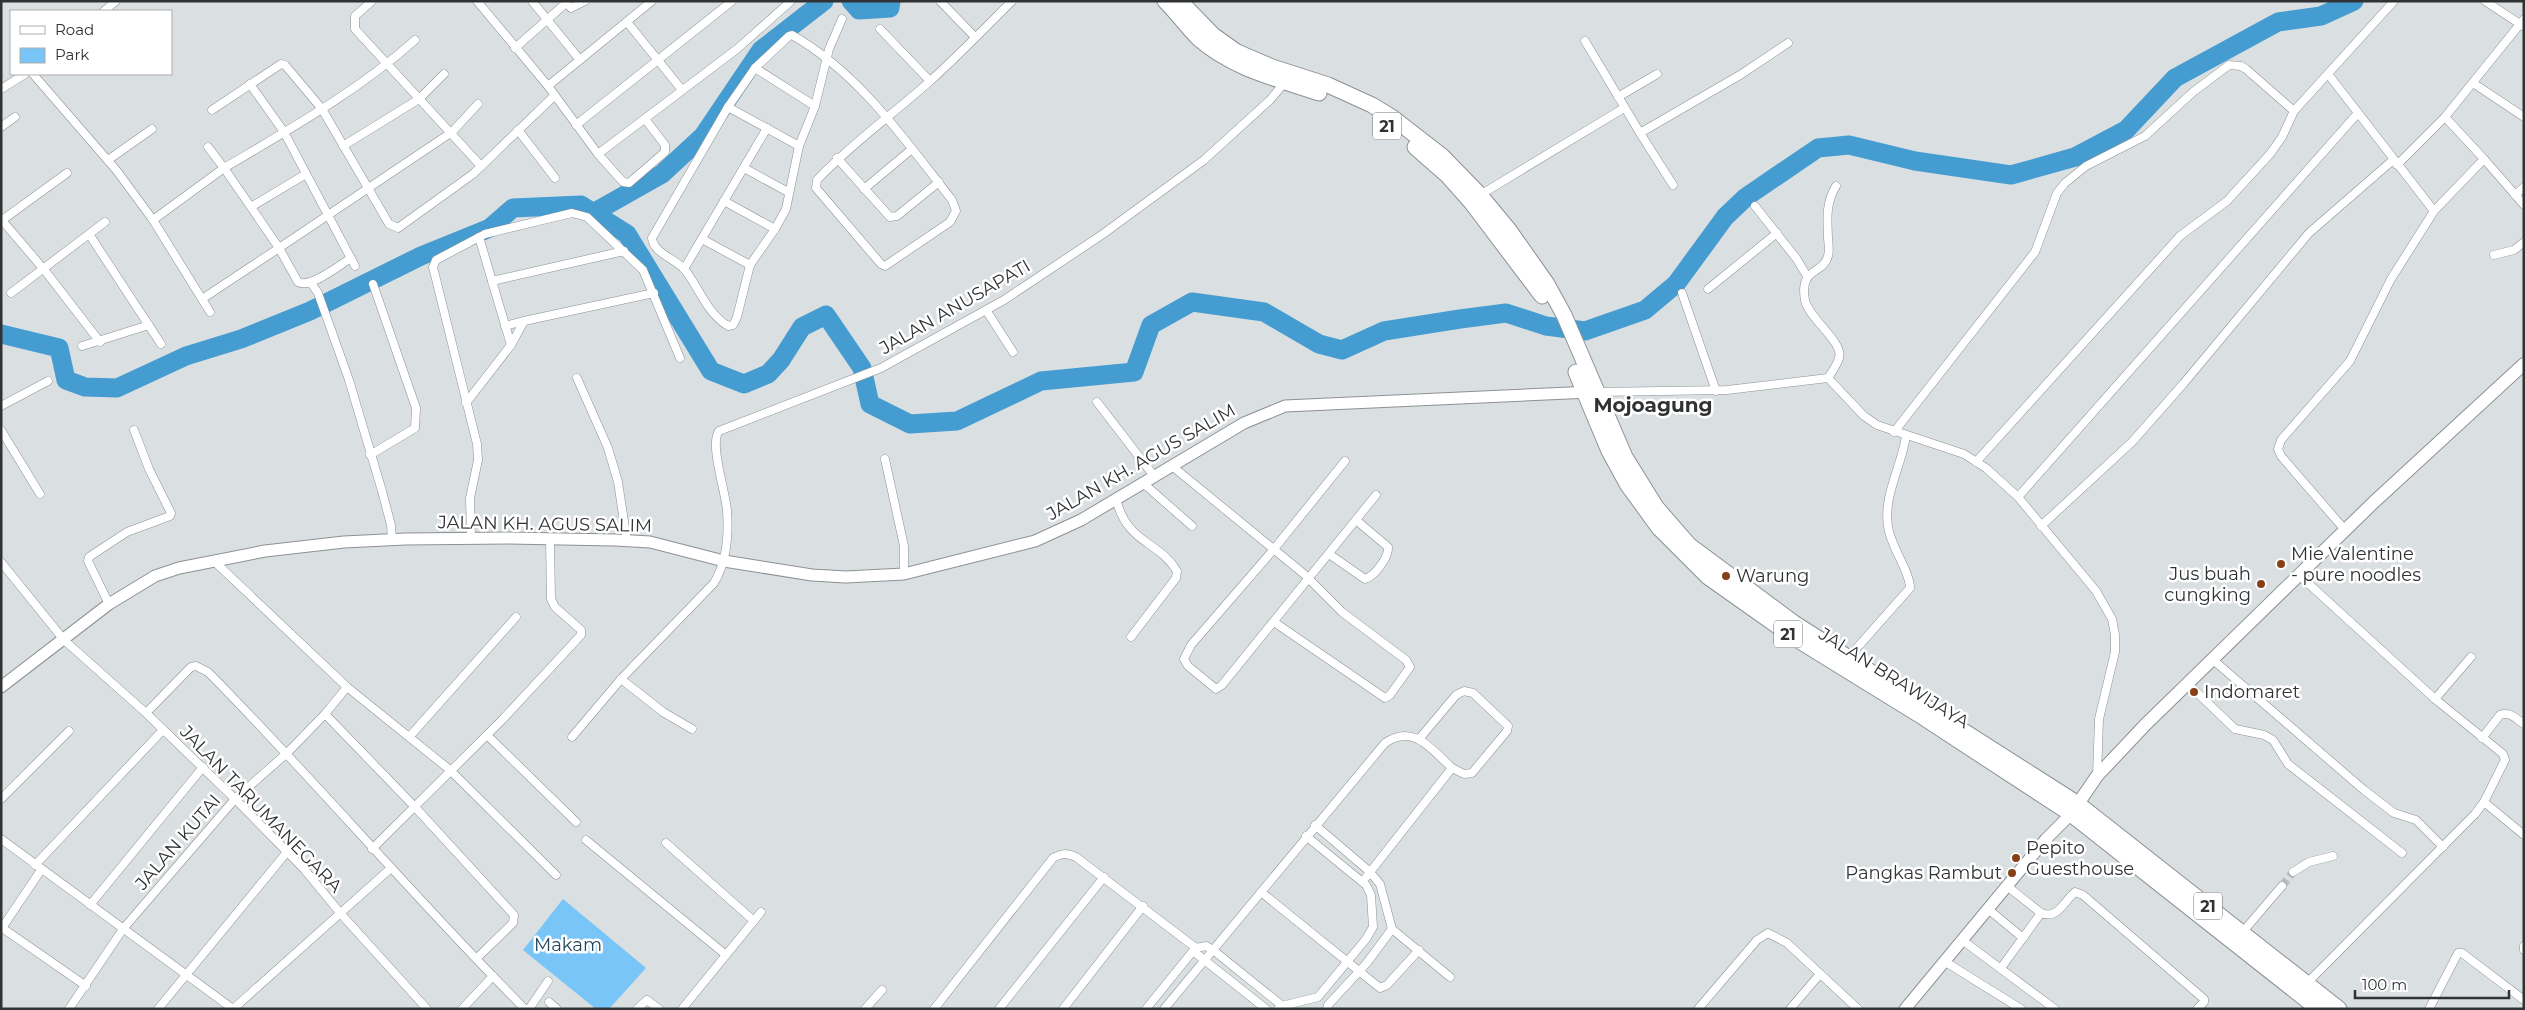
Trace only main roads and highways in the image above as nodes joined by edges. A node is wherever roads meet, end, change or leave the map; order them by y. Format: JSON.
{"nodes":[{"id":1,"x":1165,"y":1,"type":"edge"},
{"id":2,"x":1180,"y":1,"type":"edge"},
{"id":3,"x":1288,"y":77,"type":"junction"},
{"id":4,"x":1559,"y":317,"type":"junction"},
{"id":5,"x":2524,"y":364,"type":"edge"},
{"id":6,"x":1589,"y":392,"type":"junction"},
{"id":7,"x":1911,"y":704,"type":"junction"},
{"id":8,"x":2074,"y":809,"type":"junction"},
{"id":9,"x":2237,"y":938,"type":"junction"},
{"id":10,"x":2335,"y":1008,"type":"edge"},
{"id":11,"x":2318,"y":1009,"type":"edge"}],
"edges":[{"from":1,"to":3,"type":"highway","name":"JALAN BRAWIJAYA","number":"21"},
{"from":2,"to":3,"type":"highway","name":"JALAN BRAWIJAYA","number":"21"},
{"from":3,"to":4,"type":"highway","name":"JALAN BRAWIJAYA","number":"21"},
{"from":3,"to":4,"type":"highway","name":"JALAN BRAWIJAYA","number":"21"},
{"from":4,"to":6,"type":"highway","name":"JALAN BRAWIJAYA","number":"21"},
{"from":5,"to":8,"type":"main road"},
{"from":6,"to":7,"type":"highway","name":"JALAN BRAWIJAYA","number":"21"},
{"from":6,"to":7,"type":"highway","name":"JALAN BRAWIJAYA","number":"21"},
{"from":7,"to":8,"type":"highway","name":"JALAN BRAWIJAYA","number":"21"},
{"from":8,"to":9,"type":"highway","number":"21"},
{"from":8,"to":9,"type":"highway","name":"JALAN BRAWIJAYA","number":"21"},
{"from":9,"to":10,"type":"highway","number":"21"},
{"from":9,"to":11,"type":"highway","number":"21"}]}
